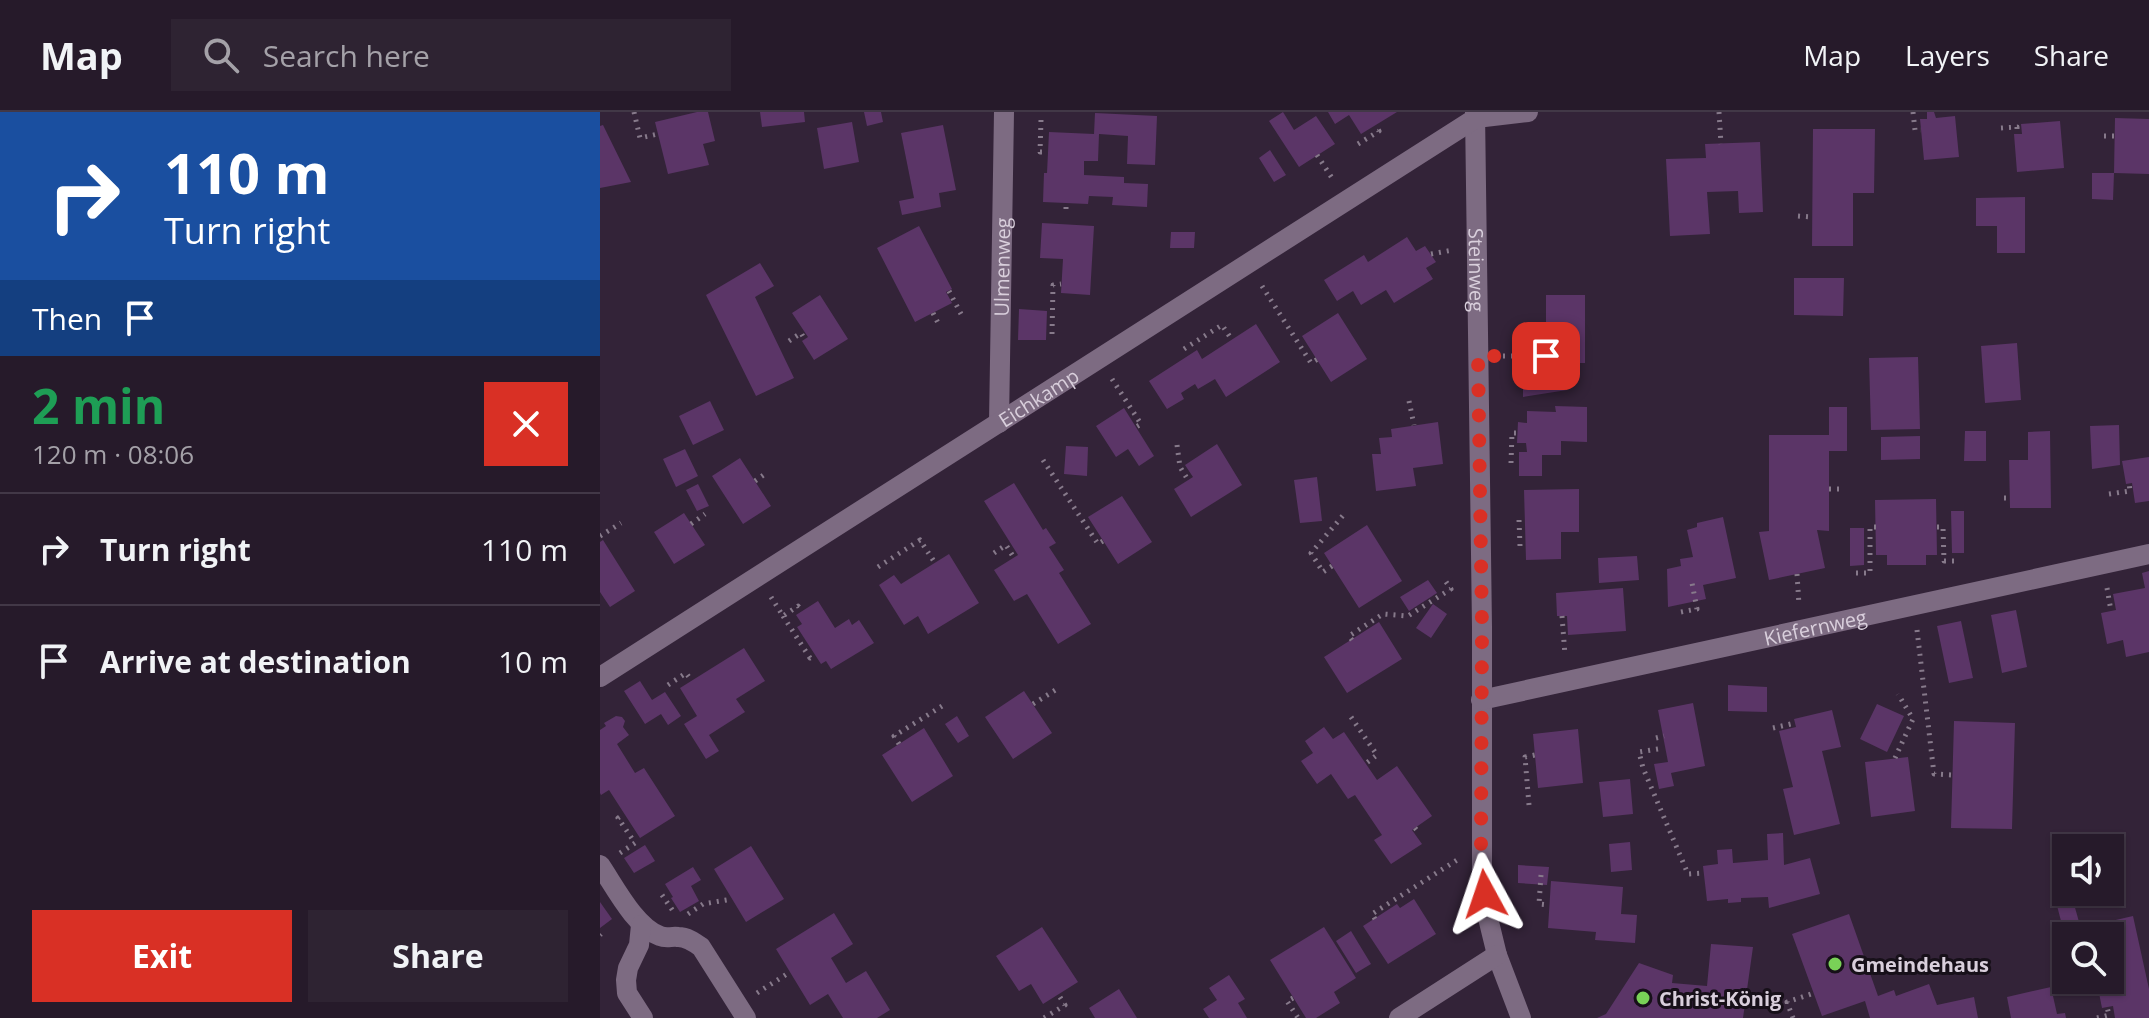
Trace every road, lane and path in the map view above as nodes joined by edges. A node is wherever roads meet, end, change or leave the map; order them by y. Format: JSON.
{"nodes":[{"id":1,"x":634,"y":112,"type":"edge"},
{"id":2,"x":1004,"y":112,"type":"edge"},
{"id":3,"x":1528,"y":112,"type":"edge"},
{"id":4,"x":1719,"y":112,"type":"edge"},
{"id":5,"x":1913,"y":112,"type":"edge"},
{"id":6,"x":1476,"y":115,"type":"edge"},
{"id":7,"x":1041,"y":120,"type":"dead end"},
{"id":8,"x":1375,"y":125,"type":"dead end"},
{"id":9,"x":2001,"y":128,"type":"dead end"},
{"id":10,"x":1921,"y":130,"type":"dead end"},
{"id":11,"x":658,"y":134,"type":"dead end"},
{"id":12,"x":2017,"y":134,"type":"dead end"},
{"id":13,"x":2104,"y":136,"type":"dead end"},
{"id":14,"x":2114,"y":136,"type":"dead end"},
{"id":15,"x":1358,"y":144,"type":"dead end"},
{"id":16,"x":1721,"y":144,"type":"dead end"},
{"id":17,"x":1048,"y":152,"type":"dead end"},
{"id":18,"x":1798,"y":216,"type":"dead end"},
{"id":19,"x":1812,"y":217,"type":"dead end"},
{"id":20,"x":1248,"y":264,"type":"junction"},
{"id":21,"x":1061,"y":284,"type":"dead end"},
{"id":22,"x":949,"y":291,"type":"dead end"},
{"id":23,"x":933,"y":313,"type":"dead end"},
{"id":24,"x":961,"y":314,"type":"dead end"},
{"id":25,"x":939,"y":325,"type":"dead end"},
{"id":26,"x":1052,"y":334,"type":"dead end"},
{"id":27,"x":805,"y":340,"type":"dead end"},
{"id":28,"x":1232,"y":340,"type":"dead end"},
{"id":29,"x":789,"y":341,"type":"dead end"},
{"id":30,"x":1184,"y":349,"type":"dead end"},
{"id":31,"x":1478,"y":356,"type":"junction"},
{"id":32,"x":1546,"y":356,"type":"dead end"},
{"id":33,"x":1099,"y":359,"type":"junction"},
{"id":34,"x":1318,"y":359,"type":"dead end"},
{"id":35,"x":1409,"y":401,"type":"dead end"},
{"id":36,"x":999,"y":423,"type":"junction"},
{"id":37,"x":1414,"y":425,"type":"dead end"},
{"id":38,"x":1136,"y":427,"type":"dead end"},
{"id":39,"x":1517,"y":433,"type":"dead end"},
{"id":40,"x":1177,"y":445,"type":"dead end"},
{"id":41,"x":1043,"y":460,"type":"dead end"},
{"id":42,"x":1511,"y":463,"type":"dead end"},
{"id":43,"x":765,"y":474,"type":"dead end"},
{"id":44,"x":1188,"y":480,"type":"dead end"},
{"id":45,"x":755,"y":481,"type":"dead end"},
{"id":46,"x":2129,"y":483,"type":"dead end"},
{"id":47,"x":1829,"y":489,"type":"dead end"},
{"id":48,"x":1840,"y":489,"type":"dead end"},
{"id":49,"x":2109,"y":494,"type":"dead end"},
{"id":50,"x":1346,"y":512,"type":"dead end"},
{"id":51,"x":705,"y":514,"type":"dead end"},
{"id":52,"x":1524,"y":520,"type":"dead end"},
{"id":53,"x":621,"y":523,"type":"dead end"},
{"id":54,"x":691,"y":524,"type":"dead end"},
{"id":55,"x":1876,"y":527,"type":"dead end"},
{"id":56,"x":1937,"y":527,"type":"dead end"},
{"id":57,"x":600,"y":536,"type":"edge"},
{"id":58,"x":1103,"y":541,"type":"dead end"},
{"id":59,"x":1520,"y":546,"type":"dead end"},
{"id":60,"x":994,"y":553,"type":"dead end"},
{"id":61,"x":2149,"y":554,"type":"edge"},
{"id":62,"x":1014,"y":558,"type":"dead end"},
{"id":63,"x":1957,"y":561,"type":"dead end"},
{"id":64,"x":935,"y":563,"type":"dead end"},
{"id":65,"x":1332,"y":566,"type":"dead end"},
{"id":66,"x":878,"y":567,"type":"dead end"},
{"id":67,"x":1856,"y":573,"type":"dead end"},
{"id":68,"x":758,"y":576,"type":"junction"},
{"id":69,"x":1444,"y":579,"type":"dead end"},
{"id":70,"x":1692,"y":583,"type":"dead end"},
{"id":71,"x":1914,"y":605,"type":"junction"},
{"id":72,"x":802,"y":611,"type":"dead end"},
{"id":73,"x":1681,"y":612,"type":"dead end"},
{"id":74,"x":783,"y":616,"type":"junction"},
{"id":75,"x":1562,"y":616,"type":"dead end"},
{"id":76,"x":1352,"y":640,"type":"dead end"},
{"id":77,"x":815,"y":655,"type":"dead end"},
{"id":78,"x":600,"y":677,"type":"edge"},
{"id":79,"x":692,"y":681,"type":"dead end"},
{"id":80,"x":1567,"y":681,"type":"junction"},
{"id":81,"x":668,"y":685,"type":"dead end"},
{"id":82,"x":1057,"y":689,"type":"dead end"},
{"id":83,"x":1898,"y":694,"type":"dead end"},
{"id":84,"x":1481,"y":700,"type":"junction"},
{"id":85,"x":1033,"y":704,"type":"dead end"},
{"id":86,"x":942,"y":706,"type":"dead end"},
{"id":87,"x":1351,"y":717,"type":"dead end"},
{"id":88,"x":1795,"y":723,"type":"dead end"},
{"id":89,"x":1773,"y":728,"type":"dead end"},
{"id":90,"x":1664,"y":736,"type":"dead end"},
{"id":91,"x":1656,"y":738,"type":"dead end"},
{"id":92,"x":899,"y":744,"type":"dead end"},
{"id":93,"x":1658,"y":749,"type":"dead end"},
{"id":94,"x":1535,"y":755,"type":"dead end"},
{"id":95,"x":1895,"y":758,"type":"dead end"},
{"id":96,"x":1365,"y":764,"type":"dead end"},
{"id":97,"x":1953,"y":775,"type":"dead end"},
{"id":98,"x":1529,"y":805,"type":"dead end"},
{"id":99,"x":624,"y":814,"type":"dead end"},
{"id":100,"x":1415,"y":828,"type":"dead end"},
{"id":101,"x":1420,"y":834,"type":"dead end"},
{"id":102,"x":1481,"y":845,"type":"junction"},
{"id":103,"x":610,"y":863,"type":"edge"},
{"id":104,"x":1704,"y":873,"type":"dead end"},
{"id":105,"x":1541,"y":875,"type":"dead end"},
{"id":106,"x":662,"y":895,"type":"dead end"},
{"id":107,"x":732,"y":899,"type":"dead end"},
{"id":108,"x":1549,"y":905,"type":"dead end"},
{"id":109,"x":1375,"y":919,"type":"dead end"},
{"id":110,"x":641,"y":925,"type":"junction"},
{"id":111,"x":1497,"y":955,"type":"junction"},
{"id":112,"x":790,"y":972,"type":"dead end"},
{"id":113,"x":1814,"y":993,"type":"dead end"},
{"id":114,"x":1058,"y":994,"type":"dead end"},
{"id":115,"x":1293,"y":998,"type":"dead end"},
{"id":116,"x":2107,"y":1007,"type":"dead end"},
{"id":117,"x":742,"y":1011,"type":"edge"},
{"id":118,"x":643,"y":1018,"type":"edge"},
{"id":119,"x":1044,"y":1018,"type":"edge"},
{"id":120,"x":1298,"y":1018,"type":"edge"},
{"id":121,"x":1399,"y":1018,"type":"edge"},
{"id":122,"x":1521,"y":1018,"type":"edge"},
{"id":123,"x":1793,"y":1018,"type":"edge"},
{"id":124,"x":2097,"y":1018,"type":"edge"}],
"edges":[{"from":1,"to":11,"type":"path"},
{"from":2,"to":36,"type":"street","name":"Ulmenweg"},
{"from":3,"to":6,"type":"street"},
{"from":4,"to":16,"type":"path"},
{"from":5,"to":10,"type":"path"},
{"from":6,"to":20,"type":"street","name":"Eichkamp"},
{"from":6,"to":31,"type":"street","name":"Steinweg"},
{"from":7,"to":17,"type":"path"},
{"from":8,"to":15,"type":"path"},
{"from":9,"to":12,"type":"path"},
{"from":13,"to":14,"type":"path"},
{"from":18,"to":19,"type":"path"},
{"from":20,"to":33,"type":"street","name":"Eichkamp"},
{"from":20,"to":34,"type":"path"},
{"from":21,"to":26,"type":"path"},
{"from":22,"to":24,"type":"path"},
{"from":23,"to":25,"type":"path"},
{"from":27,"to":29,"type":"path"},
{"from":28,"to":30,"type":"path"},
{"from":31,"to":32,"type":"path"},
{"from":31,"to":84,"type":"street","name":"Steinweg"},
{"from":33,"to":36,"type":"street","name":"Eichkamp"},
{"from":33,"to":38,"type":"path"},
{"from":35,"to":37,"type":"path"},
{"from":36,"to":68,"type":"street","name":"Eichkamp"},
{"from":39,"to":42,"type":"path"},
{"from":40,"to":44,"type":"path"},
{"from":41,"to":58,"type":"path"},
{"from":43,"to":45,"type":"path"},
{"from":46,"to":49,"type":"path"},
{"from":47,"to":48,"type":"path"},
{"from":50,"to":65,"type":"path"},
{"from":51,"to":54,"type":"path"},
{"from":52,"to":59,"type":"path"},
{"from":53,"to":57,"type":"path"},
{"from":55,"to":67,"type":"path"},
{"from":56,"to":63,"type":"path"},
{"from":60,"to":62,"type":"path"},
{"from":61,"to":71,"type":"street","name":"Kiefernweg"},
{"from":64,"to":66,"type":"path"},
{"from":68,"to":74,"type":"path"},
{"from":68,"to":78,"type":"street","name":"Eichkamp"},
{"from":69,"to":76,"type":"path"},
{"from":70,"to":73,"type":"path"},
{"from":71,"to":80,"type":"street","name":"Kiefernweg"},
{"from":71,"to":97,"type":"path"},
{"from":72,"to":74,"type":"path"},
{"from":74,"to":77,"type":"path"},
{"from":75,"to":80,"type":"path"},
{"from":79,"to":81,"type":"path"},
{"from":80,"to":84,"type":"street","name":"Kiefernweg"},
{"from":82,"to":85,"type":"path"},
{"from":83,"to":95,"type":"path"},
{"from":84,"to":102,"type":"street","name":"Steinweg"},
{"from":86,"to":92,"type":"path"},
{"from":87,"to":96,"type":"path"},
{"from":88,"to":89,"type":"path"},
{"from":90,"to":91,"type":"path"},
{"from":93,"to":104,"type":"path"},
{"from":94,"to":98,"type":"path"},
{"from":99,"to":103,"type":"path"},
{"from":100,"to":101,"type":"path"},
{"from":102,"to":109,"type":"path"},
{"from":102,"to":111,"type":"street","name":"Steinweg"},
{"from":103,"to":110,"type":"street"},
{"from":105,"to":108,"type":"path"},
{"from":106,"to":107,"type":"path"},
{"from":110,"to":117,"type":"street"},
{"from":110,"to":118,"type":"street"},
{"from":111,"to":121,"type":"street"},
{"from":111,"to":122,"type":"street","name":"Steinweg"},
{"from":112,"to":117,"type":"path"},
{"from":113,"to":123,"type":"path"},
{"from":114,"to":119,"type":"path"},
{"from":115,"to":120,"type":"path"},
{"from":116,"to":124,"type":"path"}]}
